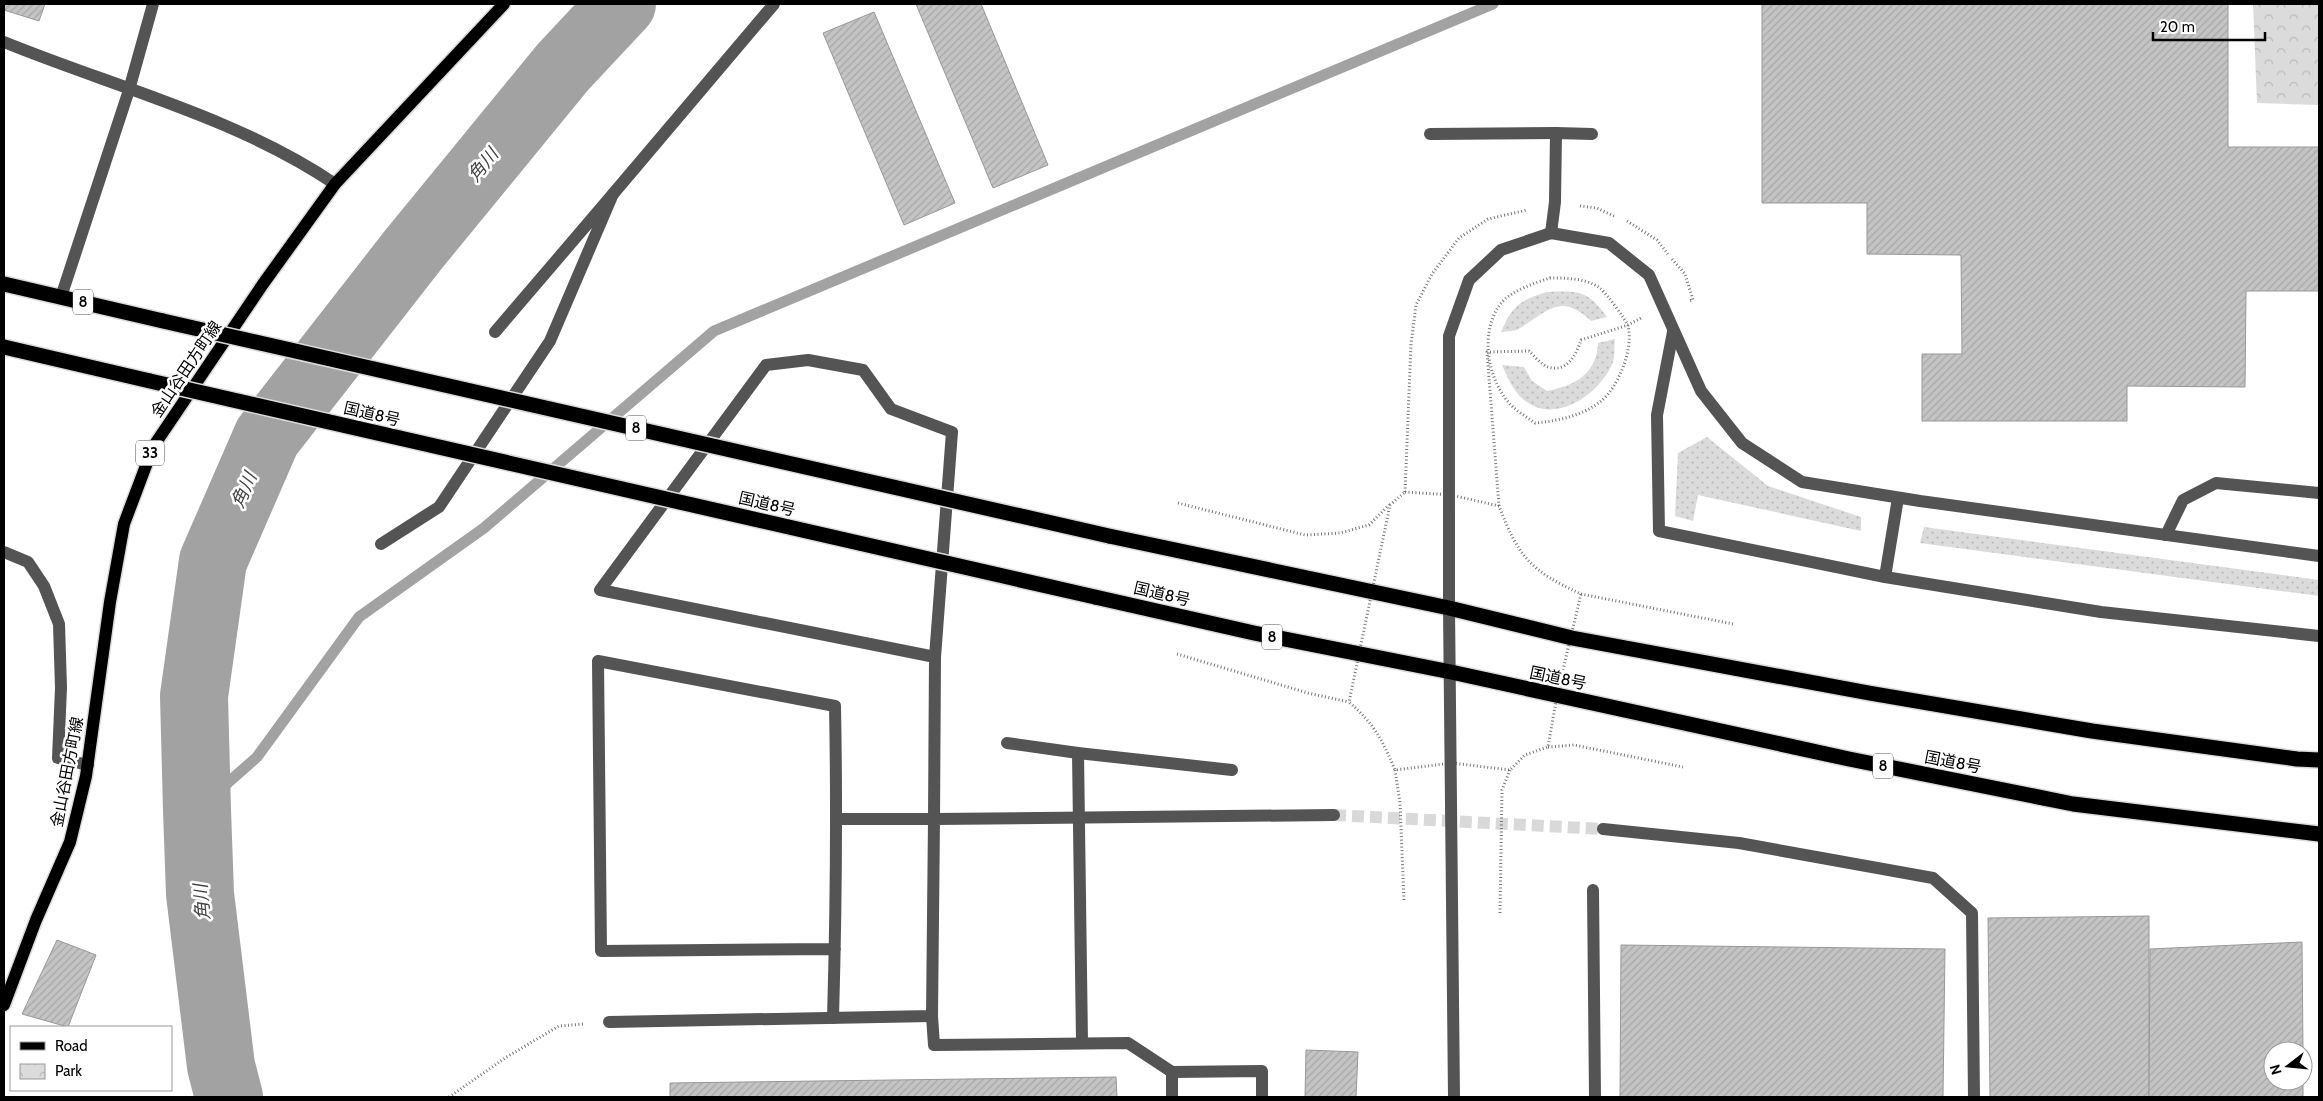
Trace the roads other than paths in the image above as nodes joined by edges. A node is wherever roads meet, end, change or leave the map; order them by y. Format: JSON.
{"nodes":[{"id":1,"x":153,"y":4,"type":"edge"},
{"id":2,"x":504,"y":4,"type":"edge"},
{"id":3,"x":774,"y":4,"type":"edge"},
{"id":4,"x":4,"y":42,"type":"edge"},
{"id":5,"x":129,"y":90,"type":"junction"},
{"id":6,"x":1556,"y":133,"type":"junction"},
{"id":7,"x":1430,"y":134,"type":"dead end"},
{"id":8,"x":1592,"y":134,"type":"dead end"},
{"id":9,"x":335,"y":184,"type":"junction"},
{"id":10,"x":613,"y":194,"type":"junction"},
{"id":11,"x":1551,"y":233,"type":"junction"},
{"id":12,"x":4,"y":284,"type":"edge"},
{"id":13,"x":61,"y":297,"type":"junction"},
{"id":14,"x":495,"y":332,"type":"dead end"},
{"id":15,"x":1673,"y":332,"type":"junction"},
{"id":16,"x":4,"y":347,"type":"edge"},
{"id":17,"x":2319,"y":493,"type":"edge"},
{"id":18,"x":1898,"y":498,"type":"junction"},
{"id":19,"x":2166,"y":535,"type":"junction"},
{"id":20,"x":381,"y":544,"type":"dead end"},
{"id":21,"x":4,"y":552,"type":"edge"},
{"id":22,"x":2319,"y":556,"type":"edge"},
{"id":23,"x":1885,"y":577,"type":"junction"},
{"id":24,"x":1449,"y":608,"type":"junction"},
{"id":25,"x":2319,"y":636,"type":"edge"},
{"id":26,"x":935,"y":657,"type":"junction"},
{"id":27,"x":1451,"y":672,"type":"junction"},
{"id":28,"x":1007,"y":743,"type":"dead end"},
{"id":29,"x":1078,"y":753,"type":"junction"},
{"id":30,"x":2319,"y":760,"type":"edge"},
{"id":31,"x":88,"y":765,"type":"junction"},
{"id":32,"x":1232,"y":770,"type":"dead end"},
{"id":33,"x":1334,"y":815,"type":"tunnel mouth"},
{"id":34,"x":1078,"y":818,"type":"junction"},
{"id":35,"x":837,"y":819,"type":"junction"},
{"id":36,"x":934,"y":819,"type":"junction"},
{"id":37,"x":1604,"y":829,"type":"tunnel mouth"},
{"id":38,"x":2319,"y":834,"type":"edge"},
{"id":39,"x":1593,"y":890,"type":"dead end"},
{"id":40,"x":835,"y":949,"type":"junction"},
{"id":41,"x":4,"y":1005,"type":"edge"},
{"id":42,"x":932,"y":1016,"type":"junction"},
{"id":43,"x":834,"y":1018,"type":"junction"},
{"id":44,"x":609,"y":1022,"type":"road end"},
{"id":45,"x":1082,"y":1042,"type":"junction"},
{"id":46,"x":1172,"y":1072,"type":"junction"},
{"id":47,"x":1172,"y":1097,"type":"edge"},
{"id":48,"x":1262,"y":1097,"type":"edge"},
{"id":49,"x":1454,"y":1097,"type":"edge"},
{"id":50,"x":1595,"y":1097,"type":"edge"},
{"id":51,"x":1974,"y":1097,"type":"edge"}],
"edges":[{"from":1,"to":5,"type":"street"},
{"from":2,"to":9,"type":"main road","name":"金山谷田方町線","number":"33"},
{"from":3,"to":10,"type":"street"},
{"from":4,"to":5,"type":"street"},
{"from":5,"to":9,"type":"street"},
{"from":5,"to":13,"type":"street"},
{"from":6,"to":7,"type":"street"},
{"from":6,"to":8,"type":"street"},
{"from":6,"to":11,"type":"street"},
{"from":9,"to":31,"type":"main road","name":"金山谷田方町線","number":"33"},
{"from":10,"to":14,"type":"street"},
{"from":10,"to":20,"type":"street"},
{"from":11,"to":15,"type":"street"},
{"from":11,"to":24,"type":"street"},
{"from":12,"to":13,"type":"highway","number":"8"},
{"from":13,"to":24,"type":"highway","number":"8","bridge":true},
{"from":15,"to":18,"type":"street"},
{"from":15,"to":23,"type":"street"},
{"from":16,"to":27,"type":"highway","name":"国道8号","number":"8","bridge":true},
{"from":17,"to":19,"type":"street"},
{"from":18,"to":19,"type":"street"},
{"from":18,"to":23,"type":"street"},
{"from":19,"to":22,"type":"street"},
{"from":21,"to":31,"type":"street"},
{"from":23,"to":25,"type":"street"},
{"from":24,"to":27,"type":"street"},
{"from":24,"to":30,"type":"highway","number":"8"},
{"from":26,"to":26,"type":"street"},
{"from":26,"to":36,"type":"street"},
{"from":27,"to":38,"type":"highway","name":"国道8号","number":"8"},
{"from":27,"to":49,"type":"street"},
{"from":28,"to":29,"type":"street"},
{"from":29,"to":32,"type":"street"},
{"from":29,"to":34,"type":"street"},
{"from":31,"to":41,"type":"main road","name":"金山谷田方町線","number":"33"},
{"from":33,"to":34,"type":"street"},
{"from":34,"to":36,"type":"street"},
{"from":34,"to":45,"type":"street"},
{"from":35,"to":36,"type":"street"},
{"from":35,"to":40,"type":"street"},
{"from":35,"to":40,"type":"street"},
{"from":36,"to":42,"type":"street"},
{"from":37,"to":51,"type":"street"},
{"from":39,"to":50,"type":"street"},
{"from":40,"to":43,"type":"street"},
{"from":42,"to":43,"type":"street"},
{"from":42,"to":45,"type":"street"},
{"from":43,"to":44,"type":"street"},
{"from":45,"to":46,"type":"street"},
{"from":46,"to":47,"type":"street"},
{"from":46,"to":48,"type":"street"}]}
